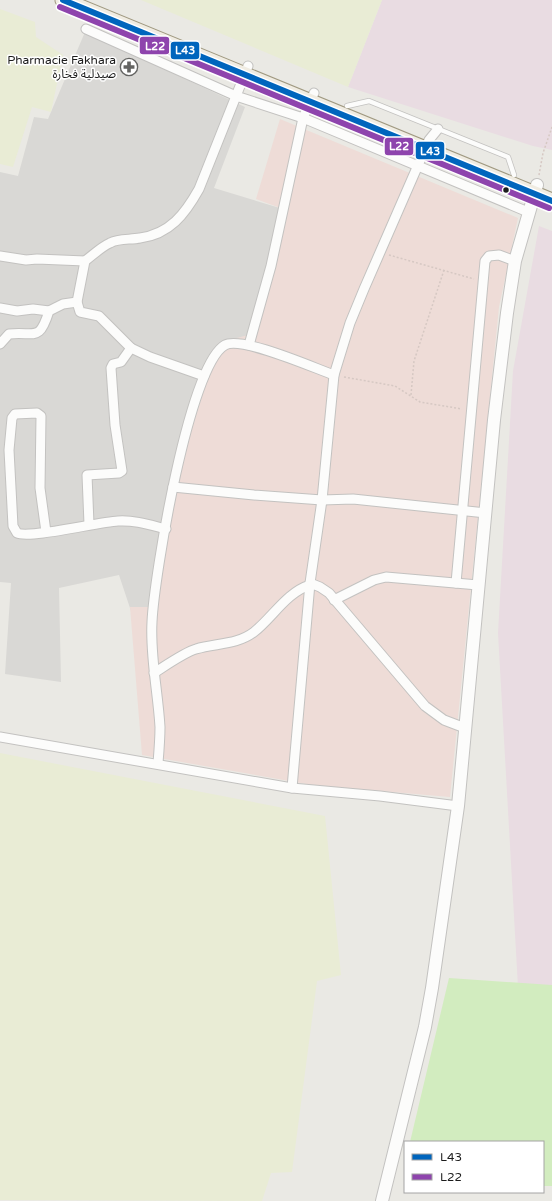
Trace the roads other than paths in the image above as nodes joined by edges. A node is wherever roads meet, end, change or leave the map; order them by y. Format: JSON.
{"nodes":[{"id":1,"x":63,"y":0,"type":"edge"},
{"id":2,"x":91,"y":0,"type":"edge"},
{"id":3,"x":86,"y":29,"type":"dead end"},
{"id":4,"x":246,"y":70,"type":"junction"},
{"id":5,"x":236,"y":96,"type":"junction"},
{"id":6,"x":312,"y":97,"type":"junction"},
{"id":7,"x":303,"y":118,"type":"junction"},
{"id":8,"x":431,"y":140,"type":"junction"},
{"id":9,"x":418,"y":165,"type":"junction"},
{"id":10,"x":536,"y":189,"type":"junction"},
{"id":11,"x":552,"y":191,"type":"edge"},
{"id":12,"x":552,"y":201,"type":"edge"},
{"id":13,"x":528,"y":212,"type":"junction"},
{"id":14,"x":0,"y":256,"type":"edge"},
{"id":15,"x":85,"y":261,"type":"junction"},
{"id":16,"x":515,"y":261,"type":"junction"},
{"id":17,"x":77,"y":302,"type":"junction"},
{"id":18,"x":0,"y":308,"type":"edge"},
{"id":19,"x":49,"y":311,"type":"junction"},
{"id":20,"x":0,"y":344,"type":"edge"},
{"id":21,"x":249,"y":344,"type":"junction"},
{"id":22,"x":131,"y":348,"type":"junction"},
{"id":23,"x":334,"y":375,"type":"junction"},
{"id":24,"x":204,"y":376,"type":"junction"},
{"id":25,"x":173,"y":487,"type":"junction"},
{"id":26,"x":322,"y":500,"type":"junction"},
{"id":27,"x":462,"y":511,"type":"junction"},
{"id":28,"x":486,"y":513,"type":"junction"},
{"id":29,"x":89,"y":524,"type":"junction"},
{"id":30,"x":166,"y":529,"type":"junction"},
{"id":31,"x":46,"y":532,"type":"junction"},
{"id":32,"x":310,"y":583,"type":"junction"},
{"id":33,"x":456,"y":583,"type":"junction"},
{"id":34,"x":478,"y":585,"type":"junction"},
{"id":35,"x":334,"y":600,"type":"junction"},
{"id":36,"x":154,"y":673,"type":"junction"},
{"id":37,"x":465,"y":728,"type":"junction"},
{"id":38,"x":0,"y":738,"type":"edge"},
{"id":39,"x":158,"y":764,"type":"junction"},
{"id":40,"x":292,"y":788,"type":"junction"},
{"id":41,"x":458,"y":806,"type":"junction"},
{"id":42,"x":382,"y":1201,"type":"edge"}],
"edges":[{"from":1,"to":4,"type":"main road"},
{"from":2,"to":4,"type":"main road"},
{"from":3,"to":5,"type":"street"},
{"from":4,"to":5,"type":"street"},
{"from":4,"to":6,"type":"main road"},
{"from":5,"to":7,"type":"street"},
{"from":5,"to":15,"type":"street"},
{"from":6,"to":7,"type":"street"},
{"from":6,"to":8,"type":"main road"},
{"from":6,"to":8,"type":"main road"},
{"from":7,"to":9,"type":"street"},
{"from":7,"to":21,"type":"street"},
{"from":8,"to":9,"type":"street"},
{"from":8,"to":10,"type":"main road"},
{"from":8,"to":10,"type":"main road"},
{"from":9,"to":13,"type":"street"},
{"from":9,"to":23,"type":"street"},
{"from":10,"to":11,"type":"main road"},
{"from":10,"to":12,"type":"main road"},
{"from":10,"to":13,"type":"street"},
{"from":13,"to":16,"type":"street"},
{"from":14,"to":15,"type":"street"},
{"from":15,"to":17,"type":"street"},
{"from":16,"to":27,"type":"street"},
{"from":16,"to":28,"type":"street"},
{"from":17,"to":19,"type":"street"},
{"from":17,"to":22,"type":"street"},
{"from":18,"to":19,"type":"street"},
{"from":19,"to":20,"type":"street"},
{"from":21,"to":23,"type":"street"},
{"from":21,"to":24,"type":"street"},
{"from":22,"to":24,"type":"street"},
{"from":22,"to":29,"type":"street"},
{"from":23,"to":26,"type":"street"},
{"from":24,"to":25,"type":"street"},
{"from":25,"to":26,"type":"street"},
{"from":25,"to":30,"type":"street"},
{"from":26,"to":27,"type":"street"},
{"from":26,"to":32,"type":"street"},
{"from":27,"to":28,"type":"street"},
{"from":27,"to":33,"type":"street"},
{"from":28,"to":34,"type":"street"},
{"from":29,"to":30,"type":"street"},
{"from":29,"to":31,"type":"street"},
{"from":30,"to":36,"type":"street"},
{"from":31,"to":31,"type":"street"},
{"from":32,"to":35,"type":"street"},
{"from":32,"to":36,"type":"street"},
{"from":32,"to":40,"type":"street"},
{"from":33,"to":34,"type":"street"},
{"from":33,"to":35,"type":"street"},
{"from":34,"to":37,"type":"street"},
{"from":35,"to":37,"type":"street"},
{"from":36,"to":39,"type":"street"},
{"from":37,"to":41,"type":"street"},
{"from":38,"to":39,"type":"street"},
{"from":39,"to":40,"type":"street"},
{"from":40,"to":41,"type":"street"},
{"from":41,"to":42,"type":"street"}]}
